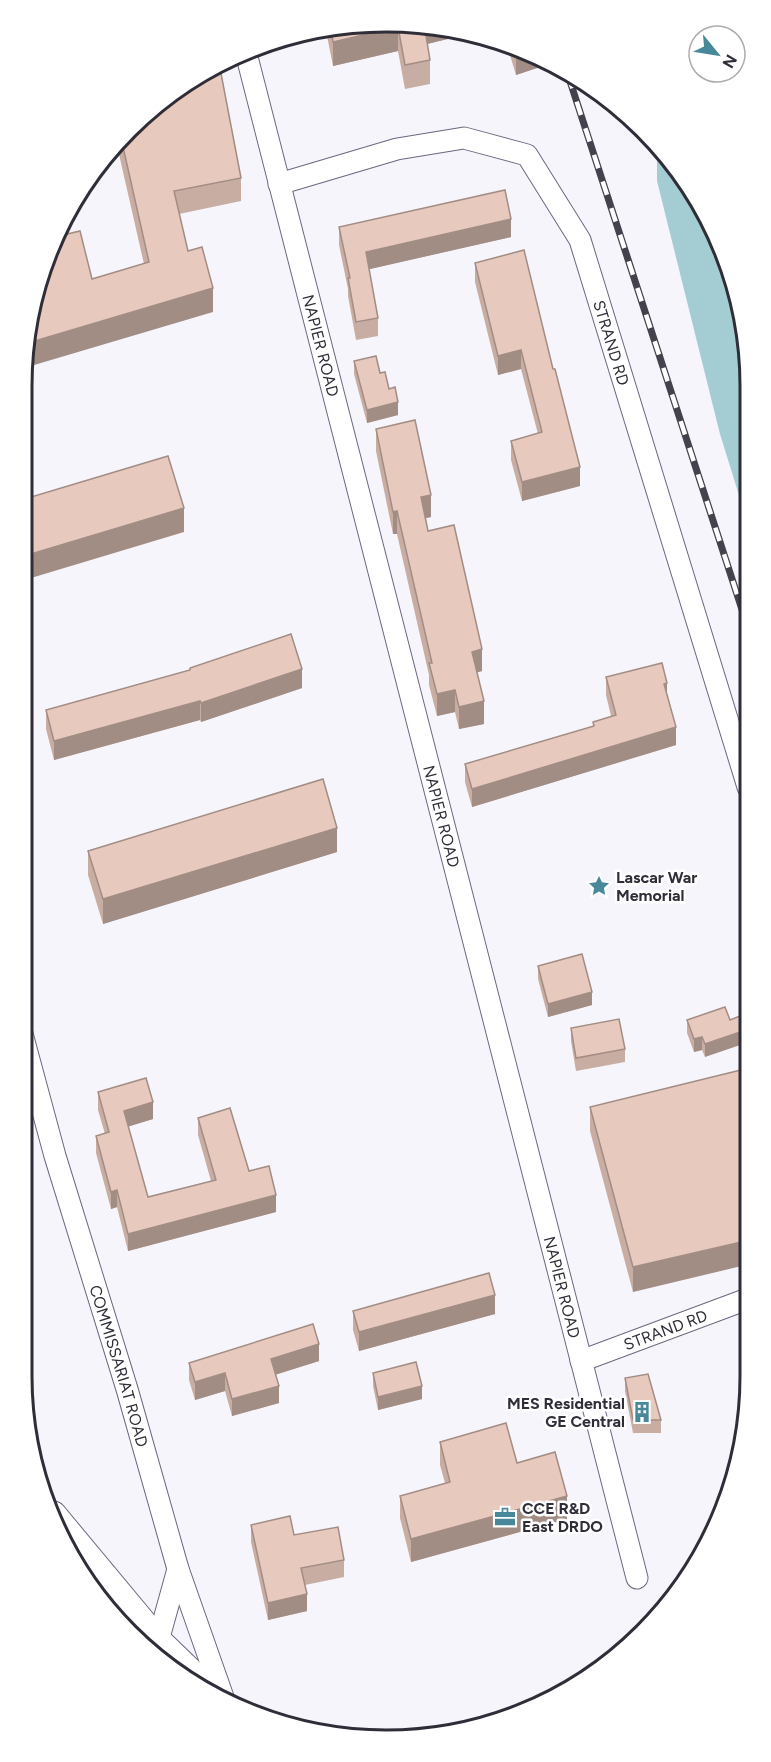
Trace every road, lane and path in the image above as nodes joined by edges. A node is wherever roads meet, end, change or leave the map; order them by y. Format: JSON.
{"nodes":[{"id":1,"x":248,"y":59,"type":"edge"},
{"id":2,"x":279,"y":184,"type":"junction"},
{"id":3,"x":740,"y":761,"type":"edge"},
{"id":4,"x":32,"y":1071,"type":"edge"},
{"id":5,"x":740,"y":1302,"type":"edge"},
{"id":6,"x":581,"y":1361,"type":"junction"},
{"id":7,"x":72,"y":1540,"type":"edge"},
{"id":8,"x":178,"y":1569,"type":"junction"},
{"id":9,"x":637,"y":1578,"type":"dead end"},
{"id":10,"x":156,"y":1646,"type":"edge"},
{"id":11,"x":220,"y":1689,"type":"edge"}],
"edges":[{"from":1,"to":2,"type":"street","name":"NAPIER ROAD"},
{"from":2,"to":3,"type":"street","name":"STRAND RD"},
{"from":2,"to":6,"type":"street","name":"NAPIER ROAD"},
{"from":4,"to":8,"type":"street","name":"COMMISSARIAT ROAD"},
{"from":5,"to":6,"type":"street","name":"STRAND RD"},
{"from":6,"to":9,"type":"street","name":"NAPIER ROAD"},
{"from":7,"to":10,"type":"main road"},
{"from":8,"to":10,"type":"street"},
{"from":8,"to":11,"type":"street","name":"COMMISSARIAT ROAD"}]}
